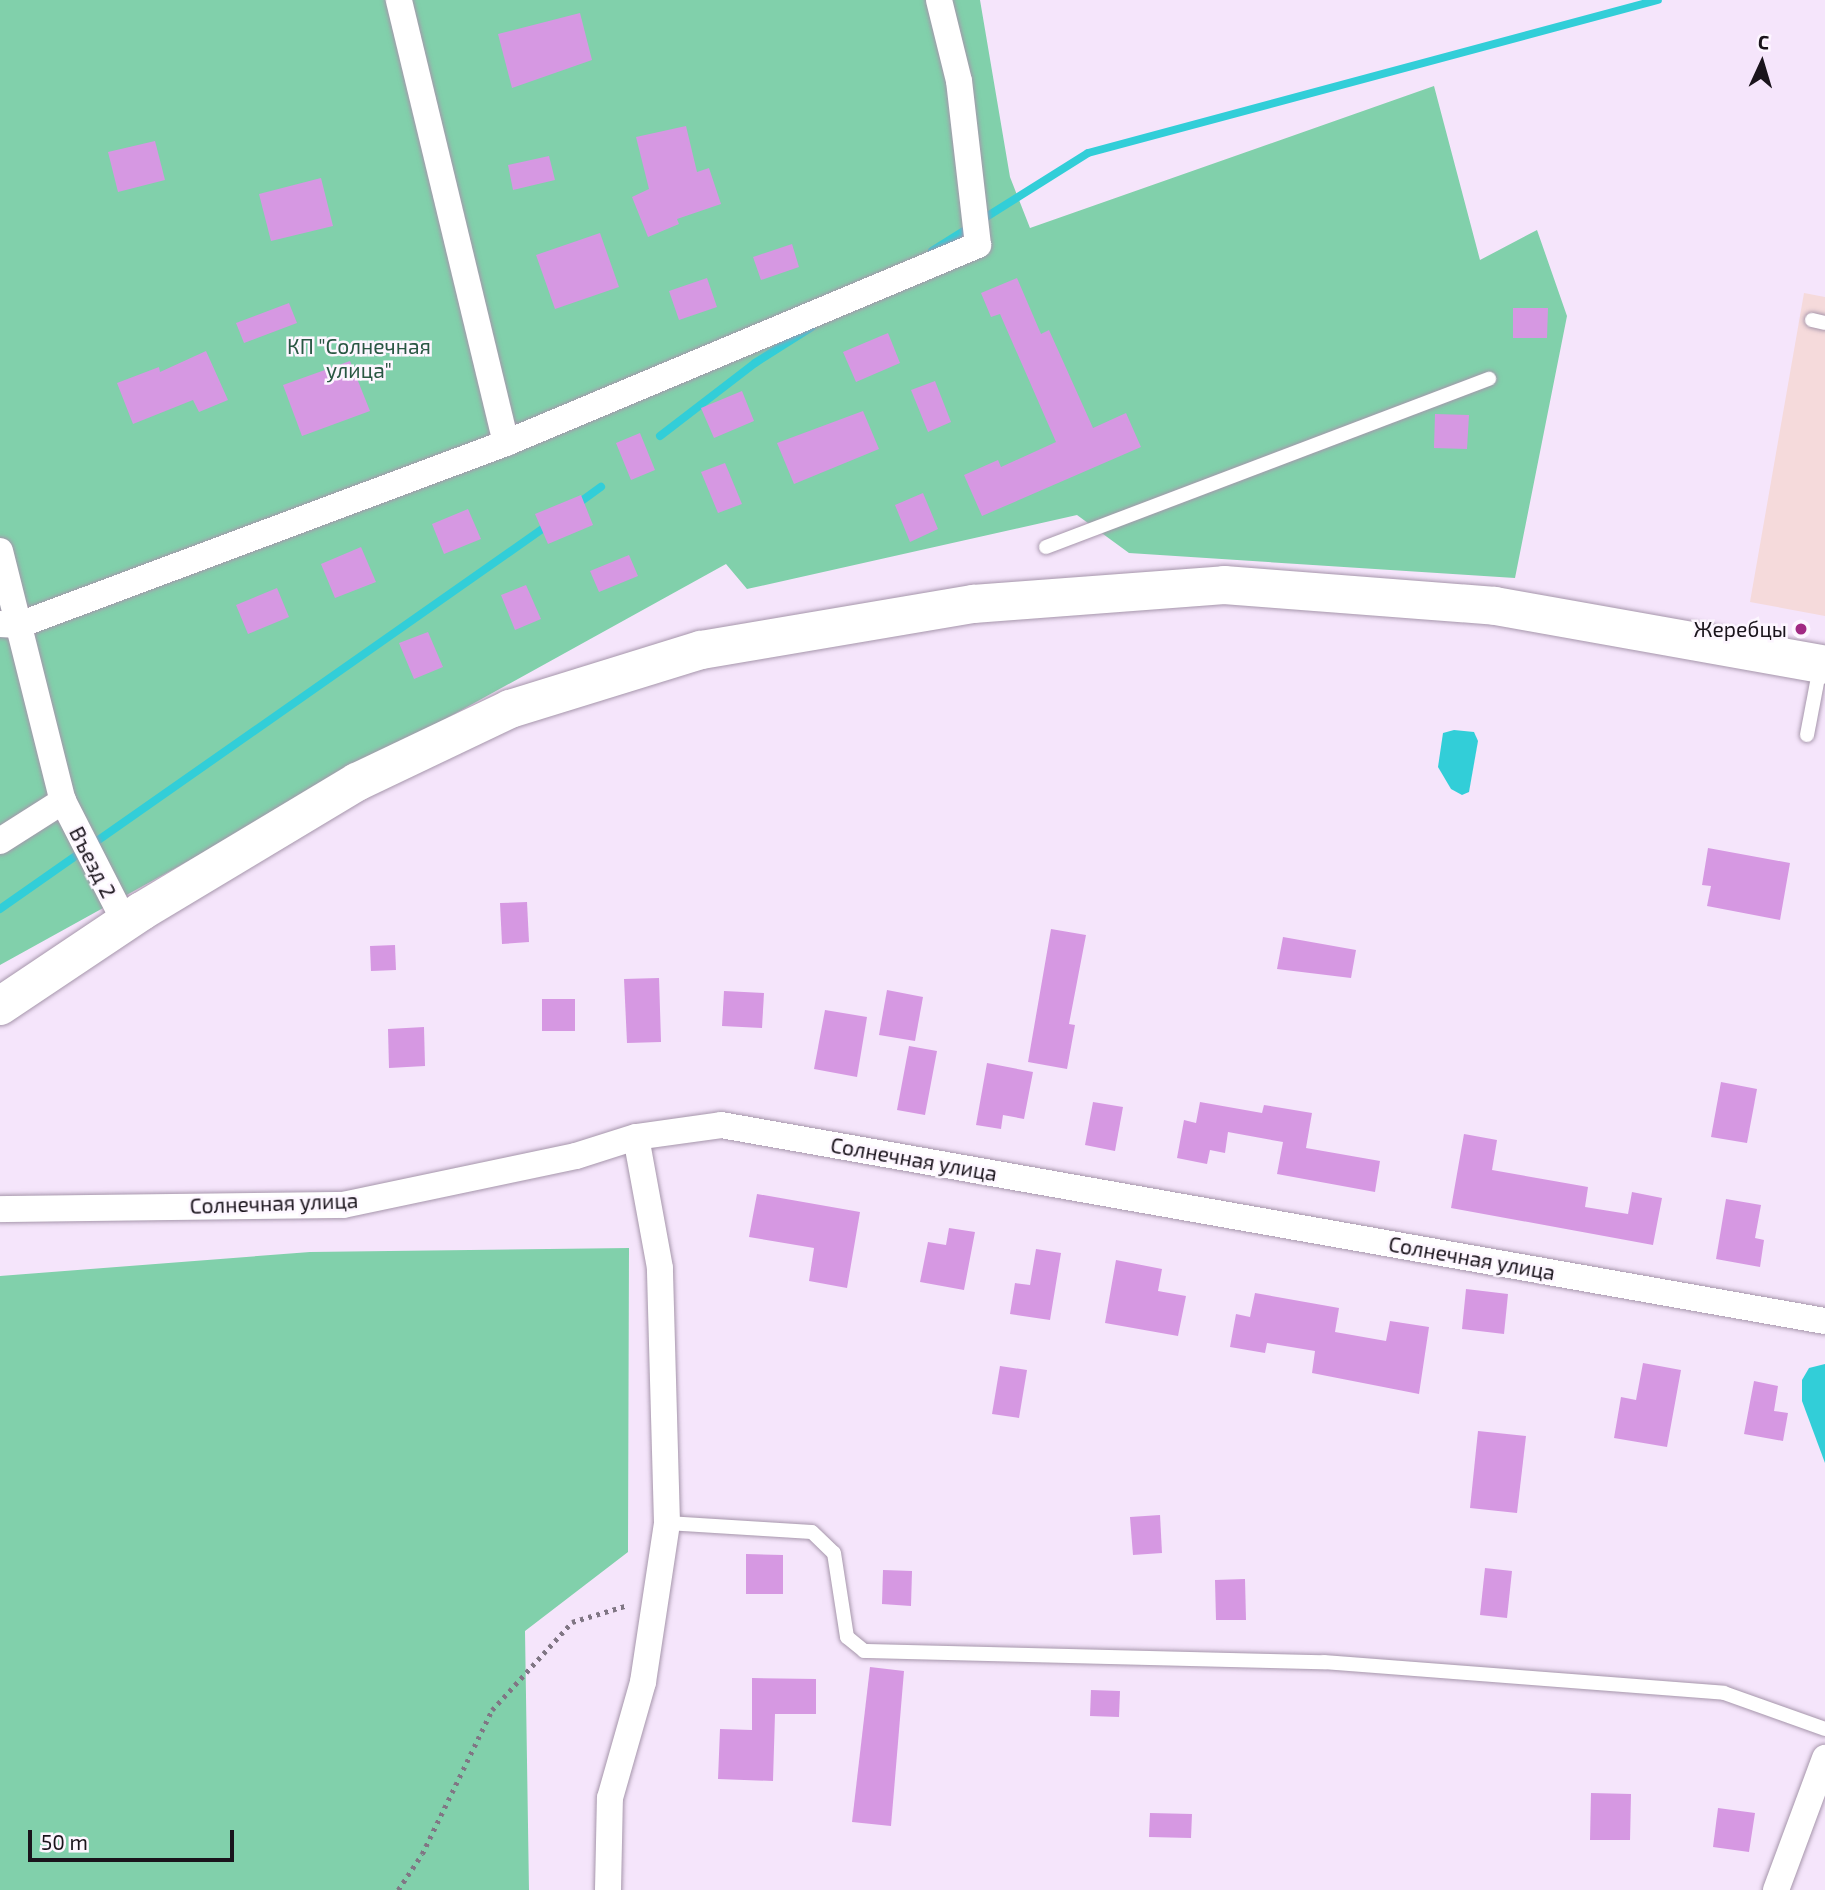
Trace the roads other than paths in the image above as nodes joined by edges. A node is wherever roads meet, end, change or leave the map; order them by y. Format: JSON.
{"nodes":[{"id":1,"x":399,"y":0,"type":"edge"},
{"id":2,"x":939,"y":0,"type":"edge"},
{"id":3,"x":1489,"y":379,"type":"dead end"},
{"id":4,"x":506,"y":443,"type":"junction"},
{"id":5,"x":1046,"y":547,"type":"dead end"},
{"id":6,"x":0,"y":551,"type":"edge"},
{"id":7,"x":9,"y":625,"type":"edge"},
{"id":8,"x":1823,"y":665,"type":"edge"},
{"id":9,"x":1807,"y":734,"type":"dead end"},
{"id":10,"x":62,"y":801,"type":"junction"},
{"id":11,"x":0,"y":841,"type":"edge"},
{"id":12,"x":125,"y":922,"type":"junction"},
{"id":13,"x":0,"y":1006,"type":"edge"},
{"id":14,"x":636,"y":1137,"type":"junction"},
{"id":15,"x":0,"y":1209,"type":"edge"},
{"id":16,"x":1825,"y":1321,"type":"edge"},
{"id":17,"x":667,"y":1523,"type":"junction"},
{"id":18,"x":1825,"y":1729,"type":"edge"},
{"id":19,"x":1825,"y":1758,"type":"edge"},
{"id":20,"x":608,"y":1890,"type":"edge"},
{"id":21,"x":1776,"y":1890,"type":"edge"}],
"edges":[{"from":1,"to":4,"type":"street"},
{"from":2,"to":4,"type":"street"},
{"from":3,"to":5,"type":"lane"},
{"from":4,"to":7,"type":"street"},
{"from":6,"to":7,"type":"street","name":"Въезд 2"},
{"from":7,"to":10,"type":"street","name":"Въезд 2"},
{"from":8,"to":9,"type":"lane"},
{"from":8,"to":12,"type":"main road"},
{"from":10,"to":11,"type":"street"},
{"from":10,"to":12,"type":"street","name":"Въезд 2"},
{"from":12,"to":13,"type":"main road"},
{"from":14,"to":15,"type":"street","name":"Солнечная улица"},
{"from":14,"to":16,"type":"street","name":"Солнечная улица"},
{"from":14,"to":17,"type":"street"},
{"from":17,"to":18,"type":"lane"},
{"from":17,"to":20,"type":"street"},
{"from":19,"to":21,"type":"street"}]}
